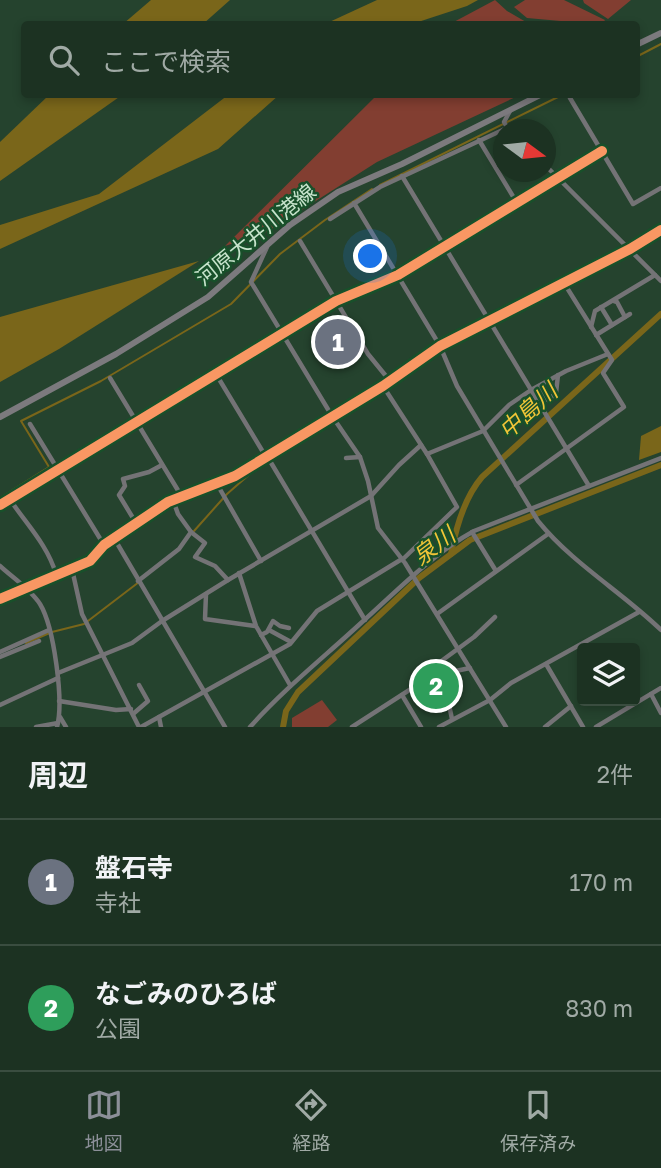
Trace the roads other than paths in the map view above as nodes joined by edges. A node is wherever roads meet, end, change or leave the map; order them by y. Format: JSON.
{"nodes":[{"id":1,"x":661,"y":33,"type":"edge"},
{"id":2,"x":640,"y":43,"type":"edge"},
{"id":3,"x":534,"y":98,"type":"edge"},
{"id":4,"x":570,"y":98,"type":"dead end"},
{"id":5,"x":510,"y":111,"type":"junction"},
{"id":6,"x":508,"y":119,"type":"edge"},
{"id":7,"x":493,"y":134,"type":"edge"},
{"id":8,"x":479,"y":140,"type":"junction"},
{"id":9,"x":602,"y":151,"type":"junction"},
{"id":10,"x":402,"y":176,"type":"junction"},
{"id":11,"x":558,"y":178,"type":"junction"},
{"id":12,"x":661,"y":188,"type":"edge"},
{"id":13,"x":354,"y":203,"type":"junction"},
{"id":14,"x":517,"y":203,"type":"junction"},
{"id":15,"x":330,"y":219,"type":"dead end"},
{"id":16,"x":661,"y":230,"type":"edge"},
{"id":17,"x":300,"y":241,"type":"dead end"},
{"id":18,"x":267,"y":246,"type":"junction"},
{"id":19,"x":445,"y":247,"type":"junction"},
{"id":20,"x":630,"y":249,"type":"junction"},
{"id":21,"x":398,"y":275,"type":"junction"},
{"id":22,"x":655,"y":275,"type":"junction"},
{"id":23,"x":661,"y":281,"type":"edge"},
{"id":24,"x":564,"y":283,"type":"junction"},
{"id":25,"x":613,"y":300,"type":"junction"},
{"id":26,"x":336,"y":301,"type":"junction"},
{"id":27,"x":601,"y":307,"type":"junction"},
{"id":28,"x":630,"y":314,"type":"dead end"},
{"id":29,"x":625,"y":317,"type":"junction"},
{"id":30,"x":490,"y":321,"type":"junction"},
{"id":31,"x":612,"y":325,"type":"junction"},
{"id":32,"x":591,"y":327,"type":"junction"},
{"id":33,"x":282,"y":333,"type":"junction"},
{"id":34,"x":596,"y":335,"type":"junction"},
{"id":35,"x":440,"y":346,"type":"junction"},
{"id":36,"x":608,"y":354,"type":"junction"},
{"id":37,"x":215,"y":374,"type":"junction"},
{"id":38,"x":558,"y":374,"type":"junction"},
{"id":39,"x":110,"y":378,"type":"dead end"},
{"id":40,"x":390,"y":382,"type":"junction"},
{"id":41,"x":383,"y":386,"type":"junction"},
{"id":42,"x":539,"y":386,"type":"junction"},
{"id":43,"x":531,"y":390,"type":"junction"},
{"id":44,"x":0,"y":417,"type":"edge"},
{"id":45,"x":333,"y":417,"type":"junction"},
{"id":46,"x":136,"y":422,"type":"junction"},
{"id":47,"x":30,"y":424,"type":"dead end"},
{"id":48,"x":483,"y":431,"type":"junction"},
{"id":49,"x":421,"y":445,"type":"junction"},
{"id":50,"x":567,"y":449,"type":"junction"},
{"id":51,"x":427,"y":454,"type":"junction"},
{"id":52,"x":268,"y":457,"type":"junction"},
{"id":53,"x":360,"y":457,"type":"junction"},
{"id":54,"x":346,"y":458,"type":"dead end"},
{"id":55,"x":661,"y":458,"type":"edge"},
{"id":56,"x":162,"y":465,"type":"junction"},
{"id":57,"x":57,"y":470,"type":"junction"},
{"id":58,"x":218,"y":484,"type":"junction"},
{"id":59,"x":516,"y":485,"type":"junction"},
{"id":60,"x":589,"y":486,"type":"junction"},
{"id":61,"x":371,"y":496,"type":"junction"},
{"id":62,"x":182,"y":497,"type":"junction"},
{"id":63,"x":9,"y":498,"type":"junction"},
{"id":64,"x":173,"y":500,"type":"junction"},
{"id":65,"x":0,"y":505,"type":"edge"},
{"id":66,"x":530,"y":510,"type":"junction"},
{"id":67,"x":135,"y":523,"type":"junction"},
{"id":68,"x":312,"y":531,"type":"junction"},
{"id":69,"x":472,"y":532,"type":"junction"},
{"id":70,"x":192,"y":533,"type":"junction"},
{"id":71,"x":548,"y":534,"type":"junction"},
{"id":72,"x":114,"y":538,"type":"junction"},
{"id":73,"x":104,"y":545,"type":"junction"},
{"id":74,"x":402,"y":559,"type":"junction"},
{"id":75,"x":261,"y":561,"type":"junction"},
{"id":76,"x":0,"y":566,"type":"edge"},
{"id":77,"x":72,"y":569,"type":"junction"},
{"id":78,"x":496,"y":571,"type":"junction"},
{"id":79,"x":239,"y":573,"type":"junction"},
{"id":80,"x":56,"y":575,"type":"junction"},
{"id":81,"x":413,"y":576,"type":"junction"},
{"id":82,"x":228,"y":580,"type":"junction"},
{"id":83,"x":139,"y":582,"type":"junction"},
{"id":84,"x":26,"y":589,"type":"junction"},
{"id":85,"x":348,"y":593,"type":"junction"},
{"id":86,"x":206,"y":594,"type":"junction"},
{"id":87,"x":0,"y":599,"type":"edge"},
{"id":88,"x":639,"y":612,"type":"junction"},
{"id":89,"x":437,"y":614,"type":"junction"},
{"id":90,"x":495,"y":617,"type":"dead end"},
{"id":91,"x":365,"y":620,"type":"junction"},
{"id":92,"x":162,"y":621,"type":"junction"},
{"id":93,"x":658,"y":624,"type":"edge"},
{"id":94,"x":256,"y":626,"type":"junction"},
{"id":95,"x":289,"y":628,"type":"dead end"},
{"id":96,"x":269,"y":630,"type":"junction"},
{"id":97,"x":661,"y":630,"type":"edge"},
{"id":98,"x":49,"y":632,"type":"junction"},
{"id":99,"x":261,"y":635,"type":"junction"},
{"id":100,"x":40,"y":640,"type":"dead end"},
{"id":101,"x":291,"y":642,"type":"junction"},
{"id":102,"x":458,"y":648,"type":"junction"},
{"id":103,"x":0,"y":652,"type":"edge"},
{"id":104,"x":103,"y":654,"type":"junction"},
{"id":105,"x":272,"y":654,"type":"junction"},
{"id":106,"x":0,"y":657,"type":"edge"},
{"id":107,"x":546,"y":664,"type":"junction"},
{"id":108,"x":470,"y":668,"type":"junction"},
{"id":109,"x":442,"y":669,"type":"junction"},
{"id":110,"x":58,"y":676,"type":"junction"},
{"id":111,"x":139,"y":685,"type":"dead end"},
{"id":112,"x":290,"y":685,"type":"junction"},
{"id":113,"x":661,"y":688,"type":"edge"},
{"id":114,"x":204,"y":692,"type":"junction"},
{"id":115,"x":651,"y":694,"type":"junction"},
{"id":116,"x":402,"y":695,"type":"junction"},
{"id":117,"x":490,"y":700,"type":"junction"},
{"id":118,"x":59,"y":701,"type":"junction"},
{"id":119,"x":0,"y":705,"type":"edge"},
{"id":120,"x":570,"y":706,"type":"junction"},
{"id":121,"x":431,"y":710,"type":"dead end"},
{"id":122,"x":132,"y":712,"type":"junction"},
{"id":123,"x":661,"y":713,"type":"edge"},
{"id":124,"x":60,"y":716,"type":"junction"},
{"id":125,"x":159,"y":717,"type":"junction"},
{"id":126,"x":452,"y":719,"type":"junction"},
{"id":127,"x":58,"y":725,"type":"edge"},
{"id":128,"x":36,"y":727,"type":"edge"},
{"id":129,"x":66,"y":727,"type":"edge"},
{"id":130,"x":140,"y":727,"type":"edge"},
{"id":131,"x":161,"y":727,"type":"edge"},
{"id":132,"x":225,"y":727,"type":"edge"},
{"id":133,"x":250,"y":727,"type":"edge"},
{"id":134,"x":352,"y":727,"type":"edge"},
{"id":135,"x":421,"y":727,"type":"edge"},
{"id":136,"x":439,"y":727,"type":"edge"},
{"id":137,"x":506,"y":727,"type":"edge"},
{"id":138,"x":545,"y":727,"type":"edge"},
{"id":139,"x":583,"y":727,"type":"edge"},
{"id":140,"x":596,"y":727,"type":"edge"}],
"edges":[{"from":1,"to":2,"type":"main road"},
{"from":3,"to":5,"type":"main road","name":"河原大井川港線"},
{"from":4,"to":9,"type":"street"},
{"from":5,"to":6,"type":"street"},
{"from":5,"to":18,"type":"main road","name":"河原大井川港線"},
{"from":7,"to":8,"type":"street"},
{"from":8,"to":10,"type":"street"},
{"from":8,"to":14,"type":"street"},
{"from":9,"to":11,"type":"street"},
{"from":9,"to":12,"type":"street"},
{"from":10,"to":13,"type":"street"},
{"from":10,"to":19,"type":"street"},
{"from":11,"to":14,"type":"street"},
{"from":11,"to":20,"type":"street"},
{"from":13,"to":15,"type":"street"},
{"from":13,"to":21,"type":"street"},
{"from":14,"to":19,"type":"street"},
{"from":16,"to":20,"type":"street"},
{"from":17,"to":26,"type":"street"},
{"from":18,"to":33,"type":"street"},
{"from":18,"to":44,"type":"main road","name":"河原大井川港線"},
{"from":19,"to":21,"type":"street"},
{"from":19,"to":30,"type":"street"},
{"from":20,"to":22,"type":"street"},
{"from":20,"to":24,"type":"street"},
{"from":21,"to":26,"type":"street"},
{"from":21,"to":35,"type":"street"},
{"from":22,"to":23,"type":"street"},
{"from":22,"to":25,"type":"street"},
{"from":24,"to":30,"type":"street"},
{"from":24,"to":32,"type":"street"},
{"from":25,"to":27,"type":"street"},
{"from":25,"to":29,"type":"street"},
{"from":26,"to":33,"type":"street"},
{"from":26,"to":40,"type":"street"},
{"from":27,"to":31,"type":"street"},
{"from":27,"to":32,"type":"street"},
{"from":28,"to":29,"type":"street"},
{"from":29,"to":31,"type":"street"},
{"from":30,"to":35,"type":"street"},
{"from":30,"to":43,"type":"street"},
{"from":31,"to":34,"type":"street"},
{"from":32,"to":34,"type":"street"},
{"from":33,"to":37,"type":"street"},
{"from":33,"to":45,"type":"street"},
{"from":34,"to":36,"type":"street"},
{"from":35,"to":40,"type":"street"},
{"from":35,"to":48,"type":"street"},
{"from":36,"to":38,"type":"street"},
{"from":36,"to":50,"type":"street"},
{"from":37,"to":46,"type":"street"},
{"from":37,"to":52,"type":"street"},
{"from":38,"to":42,"type":"street"},
{"from":38,"to":42,"type":"street"},
{"from":39,"to":46,"type":"street"},
{"from":40,"to":41,"type":"street"},
{"from":41,"to":45,"type":"street"},
{"from":41,"to":49,"type":"street"},
{"from":42,"to":43,"type":"street"},
{"from":43,"to":48,"type":"street"},
{"from":43,"to":50,"type":"street"},
{"from":45,"to":52,"type":"street"},
{"from":45,"to":53,"type":"street"},
{"from":46,"to":56,"type":"street"},
{"from":46,"to":57,"type":"street"},
{"from":47,"to":57,"type":"street"},
{"from":48,"to":51,"type":"street"},
{"from":48,"to":59,"type":"street"},
{"from":49,"to":51,"type":"street"},
{"from":49,"to":61,"type":"street"},
{"from":50,"to":59,"type":"street"},
{"from":50,"to":60,"type":"street"},
{"from":51,"to":74,"type":"street"},
{"from":52,"to":58,"type":"street"},
{"from":52,"to":68,"type":"street"},
{"from":53,"to":54,"type":"street"},
{"from":53,"to":61,"type":"street"},
{"from":55,"to":60,"type":"street"},
{"from":56,"to":62,"type":"street"},
{"from":56,"to":67,"type":"street"},
{"from":57,"to":63,"type":"street"},
{"from":57,"to":73,"type":"street"},
{"from":58,"to":62,"type":"street"},
{"from":58,"to":75,"type":"street"},
{"from":59,"to":66,"type":"street"},
{"from":60,"to":66,"type":"street"},
{"from":61,"to":68,"type":"street"},
{"from":61,"to":74,"type":"street"},
{"from":62,"to":64,"type":"street"},
{"from":63,"to":65,"type":"street"},
{"from":63,"to":80,"type":"street"},
{"from":64,"to":67,"type":"street"},
{"from":64,"to":70,"type":"street"},
{"from":66,"to":69,"type":"street"},
{"from":66,"to":71,"type":"street"},
{"from":67,"to":72,"type":"street"},
{"from":68,"to":75,"type":"street"},
{"from":68,"to":85,"type":"street"},
{"from":69,"to":78,"type":"street"},
{"from":69,"to":81,"type":"street"},
{"from":70,"to":82,"type":"street"},
{"from":70,"to":83,"type":"street"},
{"from":71,"to":78,"type":"street"},
{"from":71,"to":88,"type":"street"},
{"from":72,"to":73,"type":"street"},
{"from":72,"to":83,"type":"street"},
{"from":73,"to":77,"type":"street"},
{"from":74,"to":81,"type":"street"},
{"from":74,"to":85,"type":"street"},
{"from":75,"to":79,"type":"street"},
{"from":76,"to":84,"type":"street"},
{"from":77,"to":80,"type":"street"},
{"from":77,"to":104,"type":"street"},
{"from":78,"to":89,"type":"street"},
{"from":79,"to":82,"type":"street"},
{"from":79,"to":94,"type":"street"},
{"from":80,"to":84,"type":"street"},
{"from":81,"to":89,"type":"street"},
{"from":81,"to":91,"type":"street"},
{"from":82,"to":86,"type":"street"},
{"from":83,"to":92,"type":"street"},
{"from":84,"to":87,"type":"street"},
{"from":84,"to":98,"type":"street"},
{"from":85,"to":91,"type":"street"},
{"from":85,"to":101,"type":"street"},
{"from":86,"to":92,"type":"street"},
{"from":86,"to":94,"type":"street"},
{"from":88,"to":93,"type":"street"},
{"from":88,"to":107,"type":"street"},
{"from":89,"to":102,"type":"street"},
{"from":90,"to":102,"type":"street"},
{"from":91,"to":112,"type":"street"},
{"from":92,"to":104,"type":"street"},
{"from":92,"to":114,"type":"street"},
{"from":93,"to":97,"type":"street"},
{"from":94,"to":99,"type":"street"},
{"from":95,"to":96,"type":"street"},
{"from":96,"to":99,"type":"street"},
{"from":96,"to":101,"type":"street"},
{"from":98,"to":103,"type":"street"},
{"from":98,"to":110,"type":"street"},
{"from":99,"to":105,"type":"street"},
{"from":100,"to":106,"type":"street"},
{"from":101,"to":105,"type":"street"},
{"from":102,"to":108,"type":"street"},
{"from":102,"to":109,"type":"street"},
{"from":104,"to":110,"type":"street"},
{"from":104,"to":122,"type":"street"},
{"from":105,"to":112,"type":"street"},
{"from":105,"to":114,"type":"street"},
{"from":107,"to":117,"type":"street"},
{"from":107,"to":120,"type":"street"},
{"from":108,"to":109,"type":"street"},
{"from":108,"to":117,"type":"street"},
{"from":109,"to":116,"type":"street"},
{"from":110,"to":118,"type":"street"},
{"from":110,"to":119,"type":"street"},
{"from":111,"to":122,"type":"street"},
{"from":112,"to":133,"type":"street"},
{"from":113,"to":115,"type":"street"},
{"from":114,"to":125,"type":"street"},
{"from":114,"to":132,"type":"street"},
{"from":115,"to":123,"type":"street"},
{"from":115,"to":140,"type":"street"},
{"from":116,"to":134,"type":"street"},
{"from":116,"to":135,"type":"street"},
{"from":117,"to":126,"type":"street"},
{"from":117,"to":137,"type":"street"},
{"from":118,"to":122,"type":"street"},
{"from":118,"to":124,"type":"street"},
{"from":120,"to":138,"type":"street"},
{"from":120,"to":139,"type":"street"},
{"from":121,"to":126,"type":"street"},
{"from":122,"to":130,"type":"street"},
{"from":124,"to":127,"type":"street"},
{"from":124,"to":129,"type":"street"},
{"from":125,"to":130,"type":"street"},
{"from":125,"to":131,"type":"street"},
{"from":126,"to":136,"type":"street"},
{"from":127,"to":128,"type":"street"}]}
